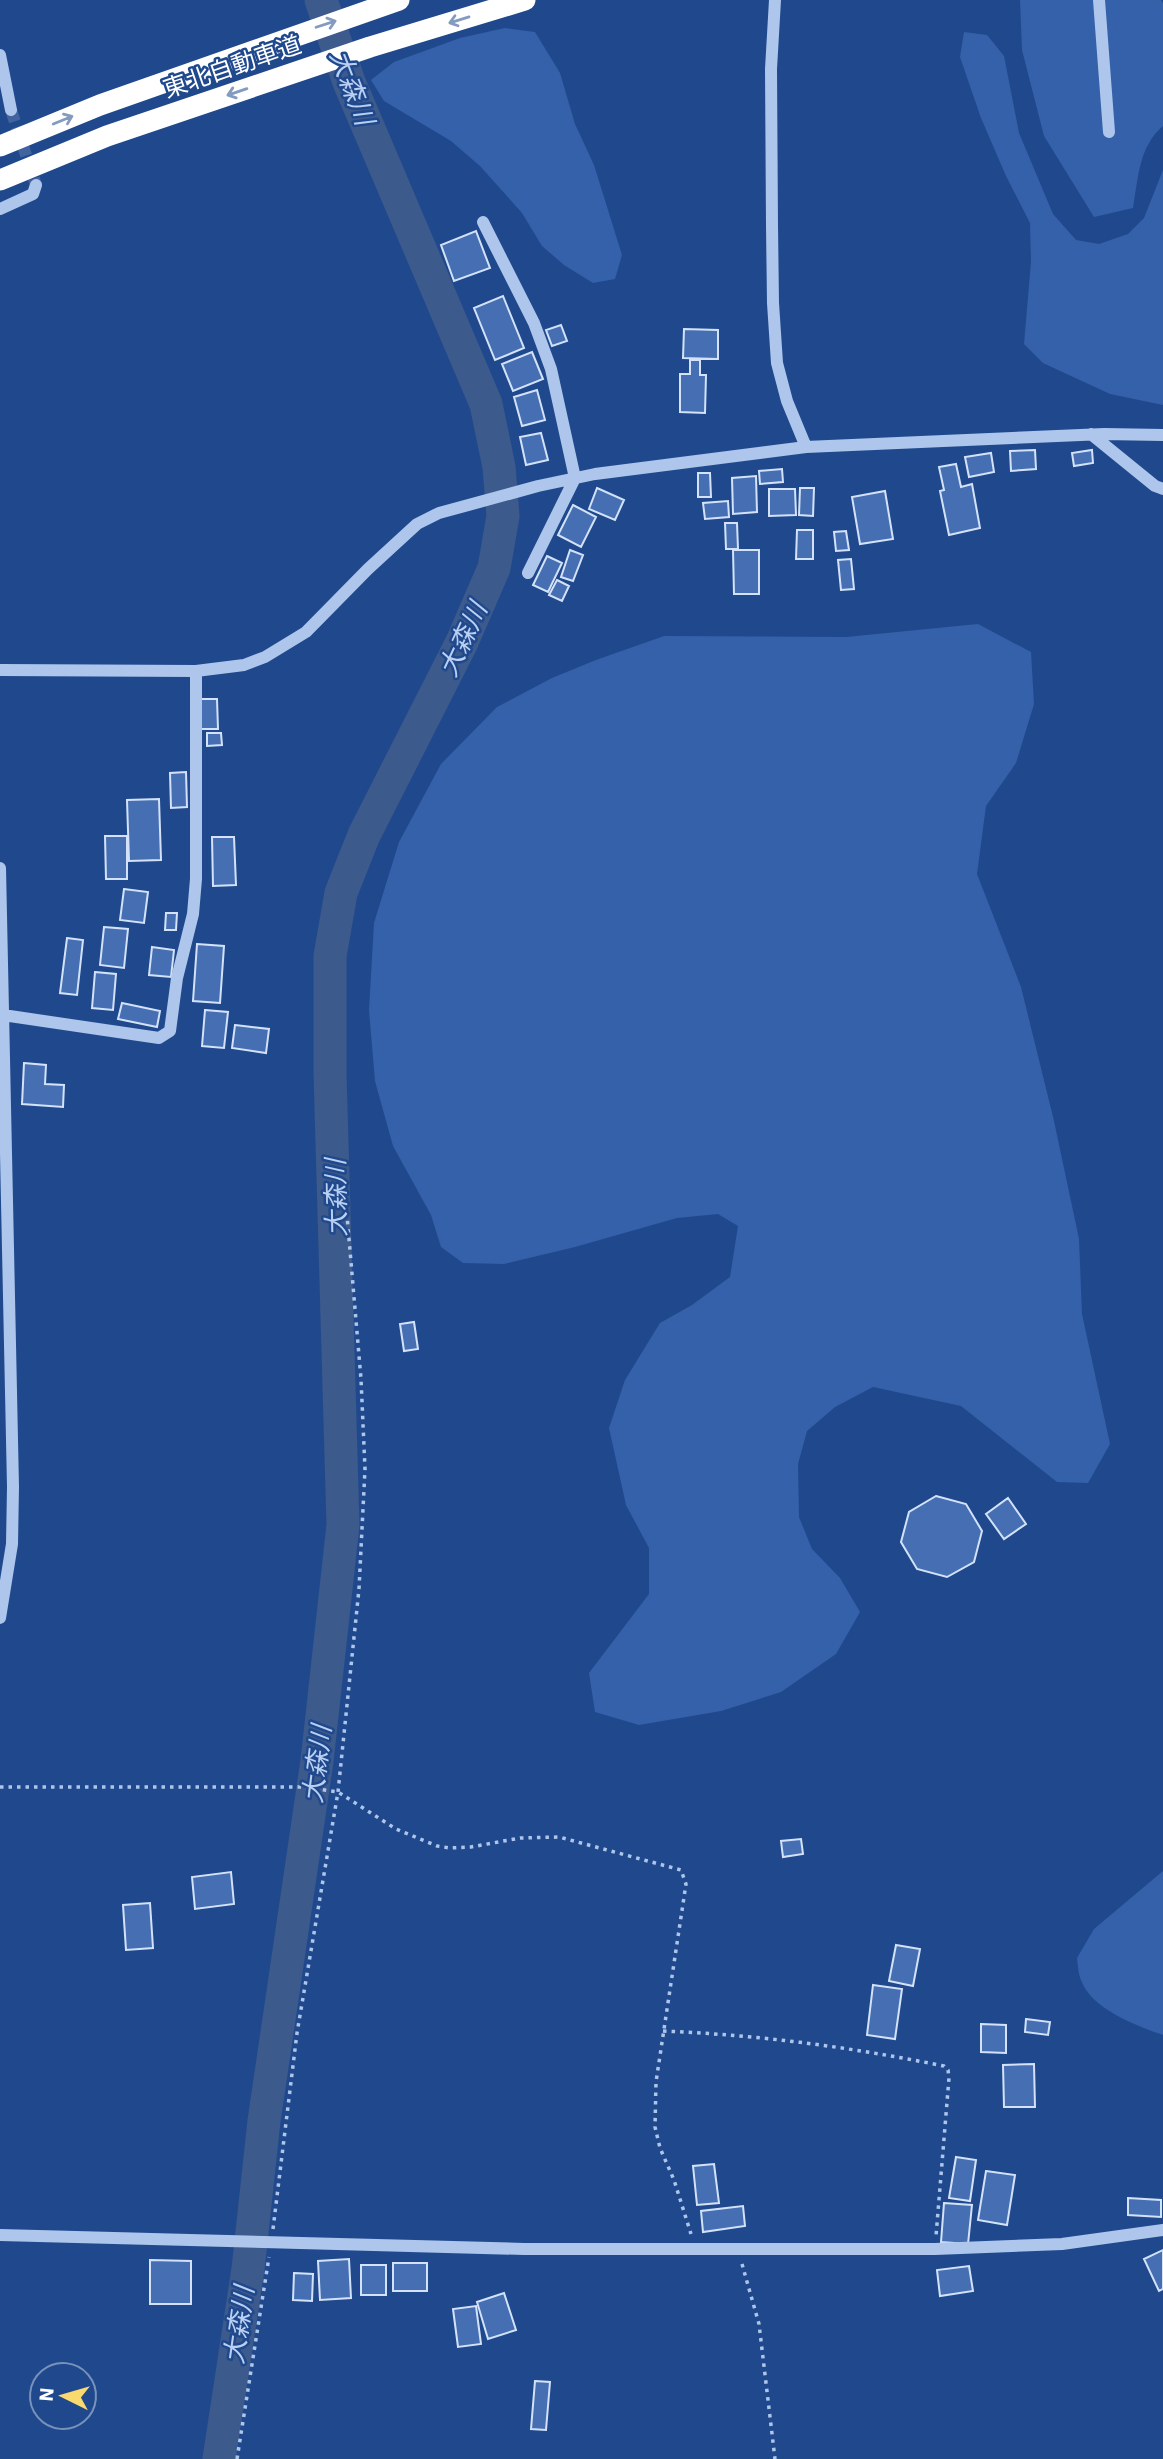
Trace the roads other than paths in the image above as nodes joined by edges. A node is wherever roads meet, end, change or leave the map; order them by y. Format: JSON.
{"nodes":[{"id":1,"x":399,"y":0,"type":"edge"},
{"id":2,"x":525,"y":0,"type":"edge"},
{"id":3,"x":775,"y":0,"type":"edge"},
{"id":4,"x":1099,"y":0,"type":"edge"},
{"id":5,"x":0,"y":55,"type":"edge"},
{"id":6,"x":11,"y":110,"type":"tunnel mouth"},
{"id":7,"x":1109,"y":132,"type":"dead end"},
{"id":8,"x":0,"y":146,"type":"edge"},
{"id":9,"x":5,"y":178,"type":"edge"},
{"id":10,"x":36,"y":184,"type":"dead end"},
{"id":11,"x":0,"y":209,"type":"edge"},
{"id":12,"x":483,"y":222,"type":"dead end"},
{"id":13,"x":1091,"y":434,"type":"junction"},
{"id":14,"x":1163,"y":435,"type":"edge"},
{"id":15,"x":806,"y":447,"type":"junction"},
{"id":16,"x":575,"y":478,"type":"junction"},
{"id":17,"x":1163,"y":489,"type":"edge"},
{"id":18,"x":528,"y":573,"type":"dead end"},
{"id":19,"x":0,"y":670,"type":"edge"},
{"id":20,"x":196,"y":671,"type":"junction"},
{"id":21,"x":0,"y":868,"type":"edge"},
{"id":22,"x":1,"y":955,"type":"edge"},
{"id":23,"x":3,"y":1015,"type":"junction"},
{"id":24,"x":0,"y":1618,"type":"edge"},
{"id":25,"x":1163,"y":2230,"type":"edge"},
{"id":26,"x":0,"y":2235,"type":"edge"}],
"edges":[{"from":8,"to":1,"type":"highway","name":"東北自動車道","one_way":true},
{"from":2,"to":9,"type":"highway","name":"東北自動車道","one_way":true},
{"from":3,"to":15,"type":"street"},
{"from":4,"to":7,"type":"street"},
{"from":5,"to":6,"type":"street"},
{"from":10,"to":11,"type":"street"},
{"from":12,"to":16,"type":"street"},
{"from":13,"to":14,"type":"street"},
{"from":13,"to":15,"type":"street"},
{"from":13,"to":17,"type":"street"},
{"from":15,"to":16,"type":"street"},
{"from":16,"to":18,"type":"street"},
{"from":16,"to":20,"type":"street"},
{"from":19,"to":20,"type":"street"},
{"from":20,"to":23,"type":"street"},
{"from":21,"to":22,"type":"street"},
{"from":22,"to":23,"type":"street"},
{"from":23,"to":24,"type":"street"},
{"from":25,"to":26,"type":"street"}]}
